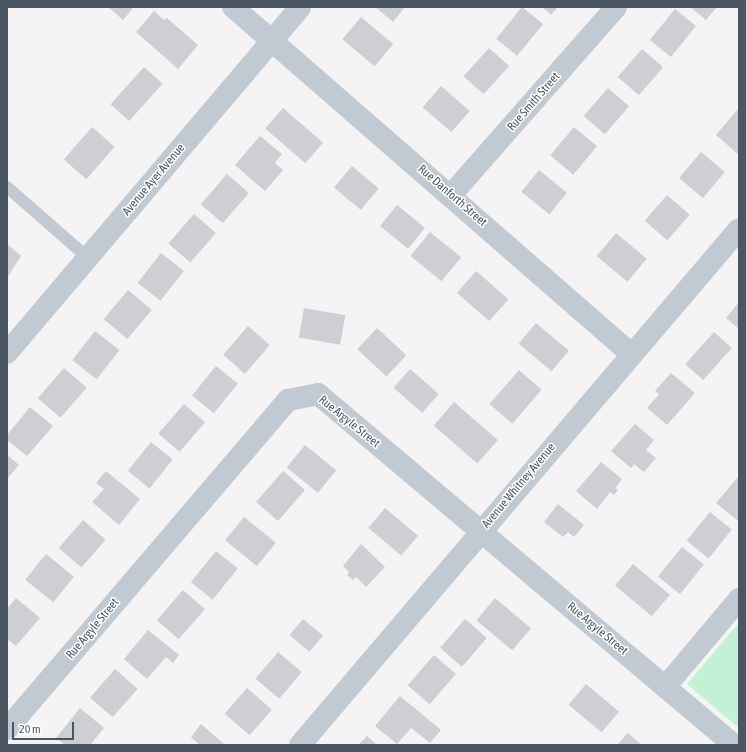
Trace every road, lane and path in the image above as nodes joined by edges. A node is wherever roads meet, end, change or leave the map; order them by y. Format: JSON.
{"nodes":[{"id":1,"x":233,"y":7,"type":"edge"},
{"id":2,"x":300,"y":7,"type":"edge"},
{"id":3,"x":616,"y":7,"type":"edge"},
{"id":4,"x":273,"y":39,"type":"junction"},
{"id":5,"x":7,"y":187,"type":"edge"},
{"id":6,"x":451,"y":195,"type":"junction"},
{"id":7,"x":739,"y":229,"type":"edge"},
{"id":8,"x":88,"y":258,"type":"junction"},
{"id":9,"x":7,"y":353,"type":"edge"},
{"id":10,"x":630,"y":353,"type":"junction"},
{"id":11,"x":481,"y":532,"type":"junction"},
{"id":12,"x":739,"y":599,"type":"edge"},
{"id":13,"x":665,"y":687,"type":"junction"},
{"id":14,"x":7,"y":729,"type":"edge"},
{"id":15,"x":300,"y":745,"type":"edge"},
{"id":16,"x":734,"y":745,"type":"edge"}],
"edges":[{"from":1,"to":4,"type":"street","name":"Rue Danforth Street"},
{"from":2,"to":4,"type":"street","name":"Avenue Ayer Avenue"},
{"from":3,"to":6,"type":"street","name":"Rue Smith Street"},
{"from":4,"to":6,"type":"street","name":"Rue Danforth Street"},
{"from":4,"to":8,"type":"street","name":"Avenue Ayer Avenue"},
{"from":5,"to":8,"type":"lane"},
{"from":6,"to":10,"type":"street","name":"Rue Danforth Street"},
{"from":7,"to":10,"type":"street","name":"Avenue Whitney Avenue"},
{"from":8,"to":9,"type":"street","name":"Avenue Ayer Avenue"},
{"from":10,"to":11,"type":"street","name":"Avenue Whitney Avenue"},
{"from":11,"to":13,"type":"street","name":"Rue Argyle Street"},
{"from":11,"to":14,"type":"street","name":"Rue Argyle Street"},
{"from":11,"to":15,"type":"street","name":"Avenue Whitney Avenue"},
{"from":12,"to":13,"type":"street"},
{"from":13,"to":16,"type":"street","name":"Rue Argyle Street"}]}
